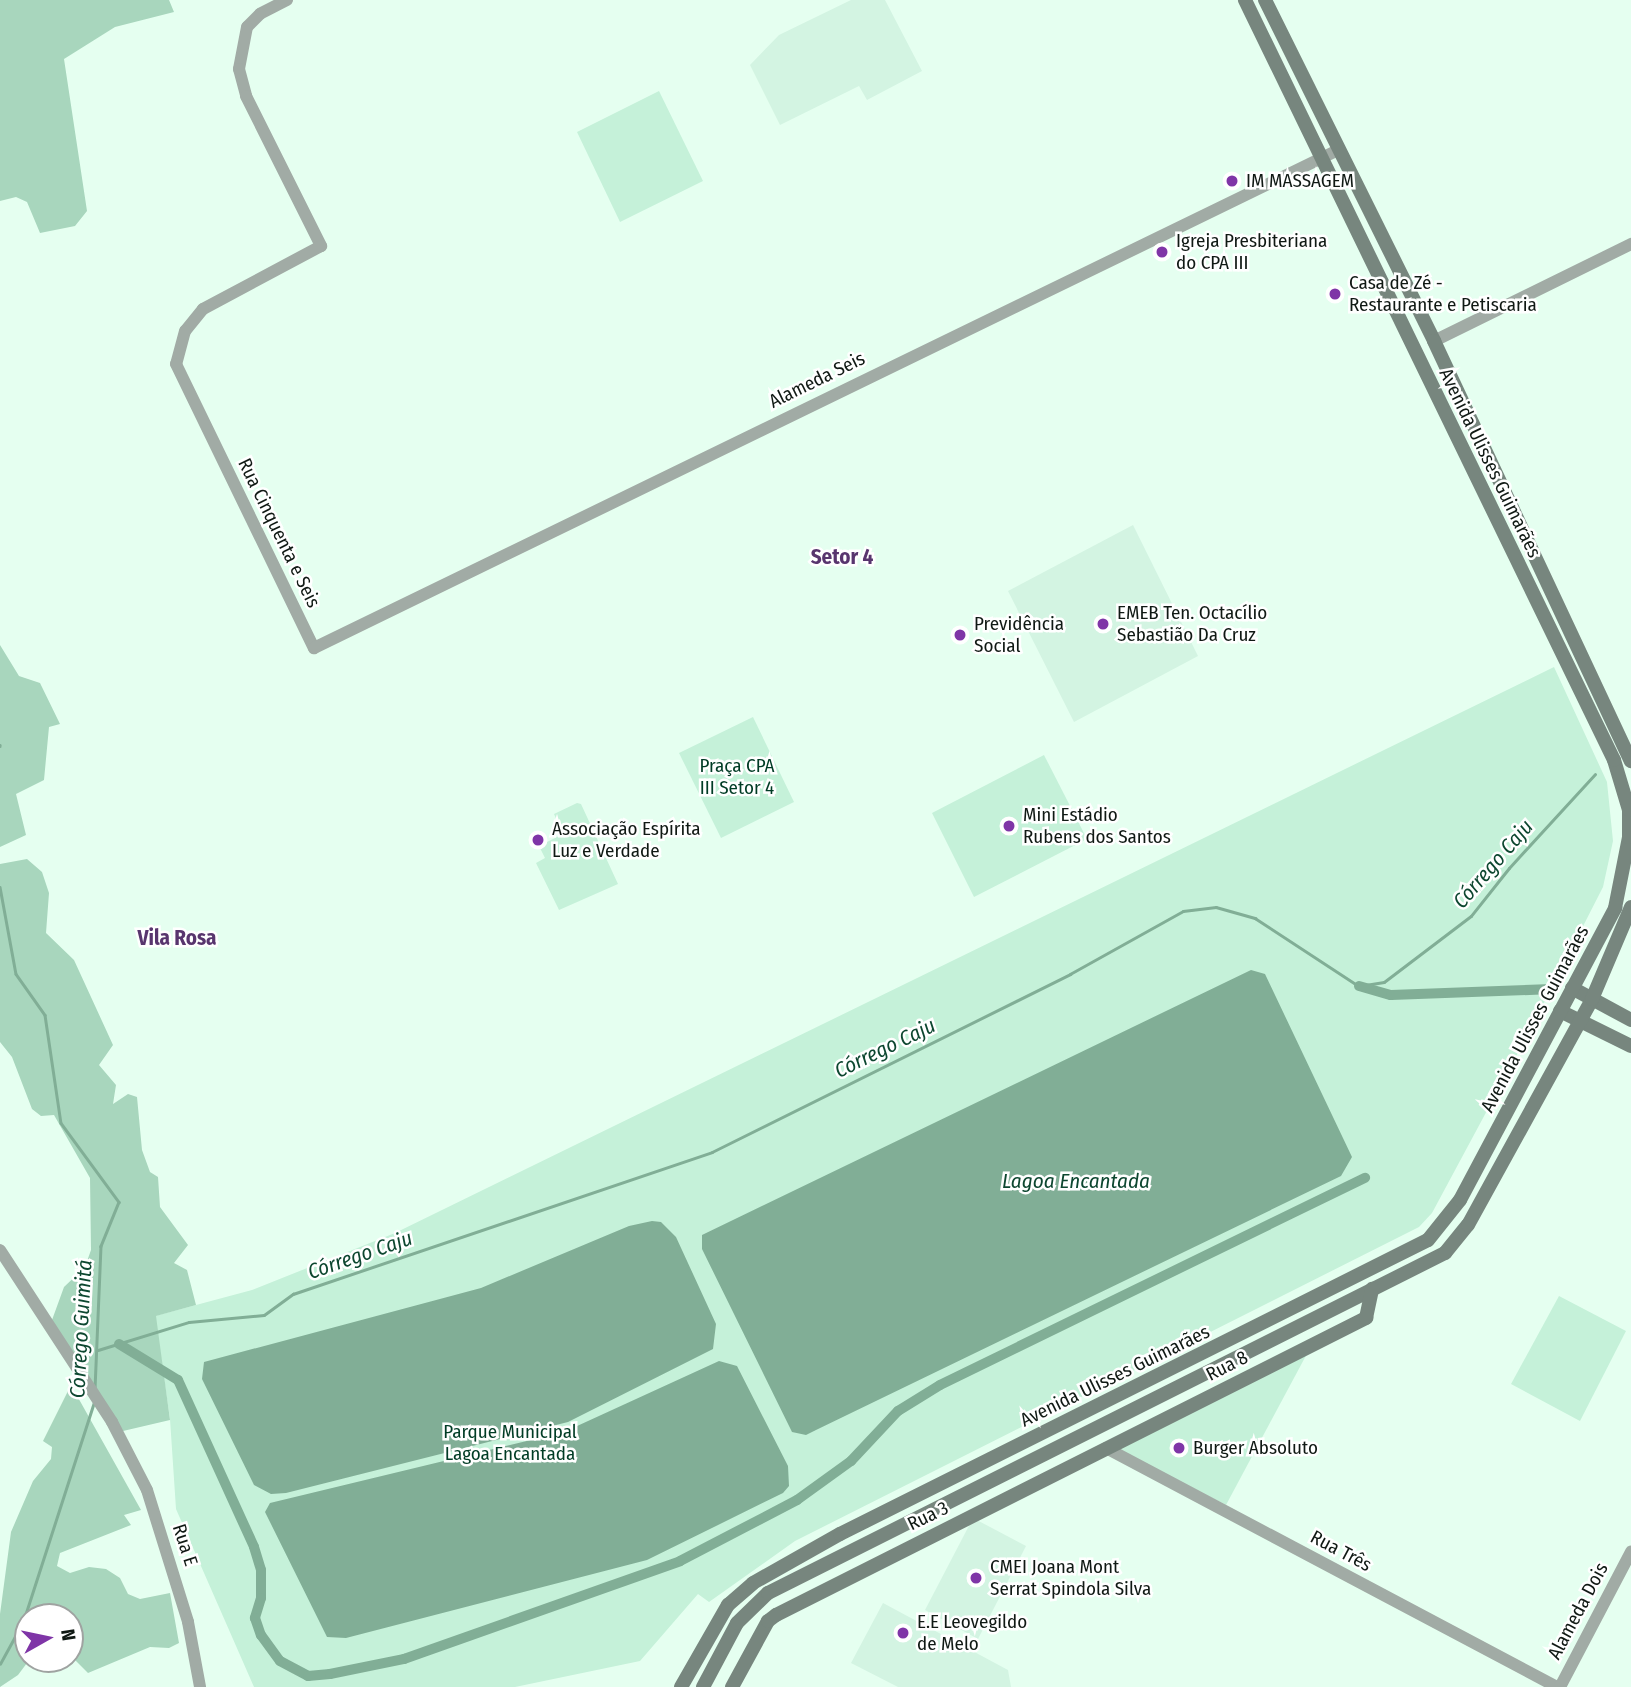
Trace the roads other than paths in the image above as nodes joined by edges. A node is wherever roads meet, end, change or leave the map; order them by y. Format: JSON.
{"nodes":[{"id":1,"x":288,"y":0,"type":"edge"},
{"id":2,"x":1245,"y":0,"type":"edge"},
{"id":3,"x":1265,"y":0,"type":"edge"},
{"id":4,"x":1338,"y":150,"type":"junction"},
{"id":5,"x":1321,"y":157,"type":"junction"},
{"id":6,"x":1631,"y":244,"type":"edge"},
{"id":7,"x":1434,"y":341,"type":"junction"},
{"id":8,"x":314,"y":648,"type":"joint"},
{"id":9,"x":1629,"y":755,"type":"edge"},
{"id":10,"x":1614,"y":760,"type":"junction"},
{"id":11,"x":1631,"y":907,"type":"edge"},
{"id":12,"x":1572,"y":988,"type":"junction"},
{"id":13,"x":1592,"y":999,"type":"junction"},
{"id":14,"x":1560,"y":1011,"type":"junction"},
{"id":15,"x":1581,"y":1020,"type":"junction"},
{"id":16,"x":1631,"y":1020,"type":"edge"},
{"id":17,"x":1631,"y":1046,"type":"edge"},
{"id":18,"x":0,"y":1250,"type":"edge"},
{"id":19,"x":1372,"y":1289,"type":"junction"},
{"id":20,"x":1107,"y":1448,"type":"junction"},
{"id":21,"x":840,"y":1534,"type":"junction"},
{"id":22,"x":848,"y":1551,"type":"junction"},
{"id":23,"x":1631,"y":1552,"type":"edge"},
{"id":24,"x":200,"y":1687,"type":"edge"},
{"id":25,"x":681,"y":1687,"type":"edge"},
{"id":26,"x":703,"y":1687,"type":"edge"},
{"id":27,"x":732,"y":1687,"type":"edge"},
{"id":28,"x":1558,"y":1687,"type":"edge"}],
"edges":[{"from":1,"to":8,"type":"street","name":"Rua Cinquenta e Seis"},
{"from":2,"to":5,"type":"main road","name":"Avenida Ulisses Guimarães"},
{"from":3,"to":4,"type":"main road","name":"Avenida Ulisses Guimarães"},
{"from":4,"to":5,"type":"street","name":"Alameda Seis"},
{"from":4,"to":7,"type":"main road","name":"Avenida Ulisses Guimarães"},
{"from":5,"to":8,"type":"street","name":"Alameda Seis"},
{"from":5,"to":10,"type":"main road","name":"Avenida Ulisses Guimarães"},
{"from":6,"to":7,"type":"street"},
{"from":7,"to":9,"type":"main road","name":"Avenida Ulisses Guimarães"},
{"from":9,"to":10,"type":"main road"},
{"from":10,"to":12,"type":"main road","name":"Avenida Ulisses Guimarães"},
{"from":11,"to":13,"type":"main road","name":"Avenida Ulisses Guimarães"},
{"from":12,"to":13,"type":"main road"},
{"from":12,"to":14,"type":"main road","name":"Avenida Ulisses Guimarães"},
{"from":13,"to":15,"type":"main road","name":"Avenida Ulisses Guimarães"},
{"from":13,"to":16,"type":"main road"},
{"from":14,"to":15,"type":"main road"},
{"from":14,"to":21,"type":"main road","name":"Avenida Ulisses Guimarães"},
{"from":15,"to":17,"type":"main road"},
{"from":15,"to":19,"type":"main road","name":"Avenida Ulisses Guimarães"},
{"from":18,"to":24,"type":"street","name":"Rua E"},
{"from":19,"to":20,"type":"main road","name":"Rua 8"},
{"from":19,"to":22,"type":"main road","name":"Avenida Ulisses Guimarães"},
{"from":20,"to":27,"type":"main road","name":"Rua 3"},
{"from":20,"to":28,"type":"street","name":"Rua Três"},
{"from":21,"to":22,"type":"main road"},
{"from":21,"to":25,"type":"main road","name":"Avenida Ulisses Guimarães"},
{"from":22,"to":26,"type":"main road","name":"Avenida Ulisses Guimarães"},
{"from":23,"to":28,"type":"street","name":"Alameda Dois"}]}
